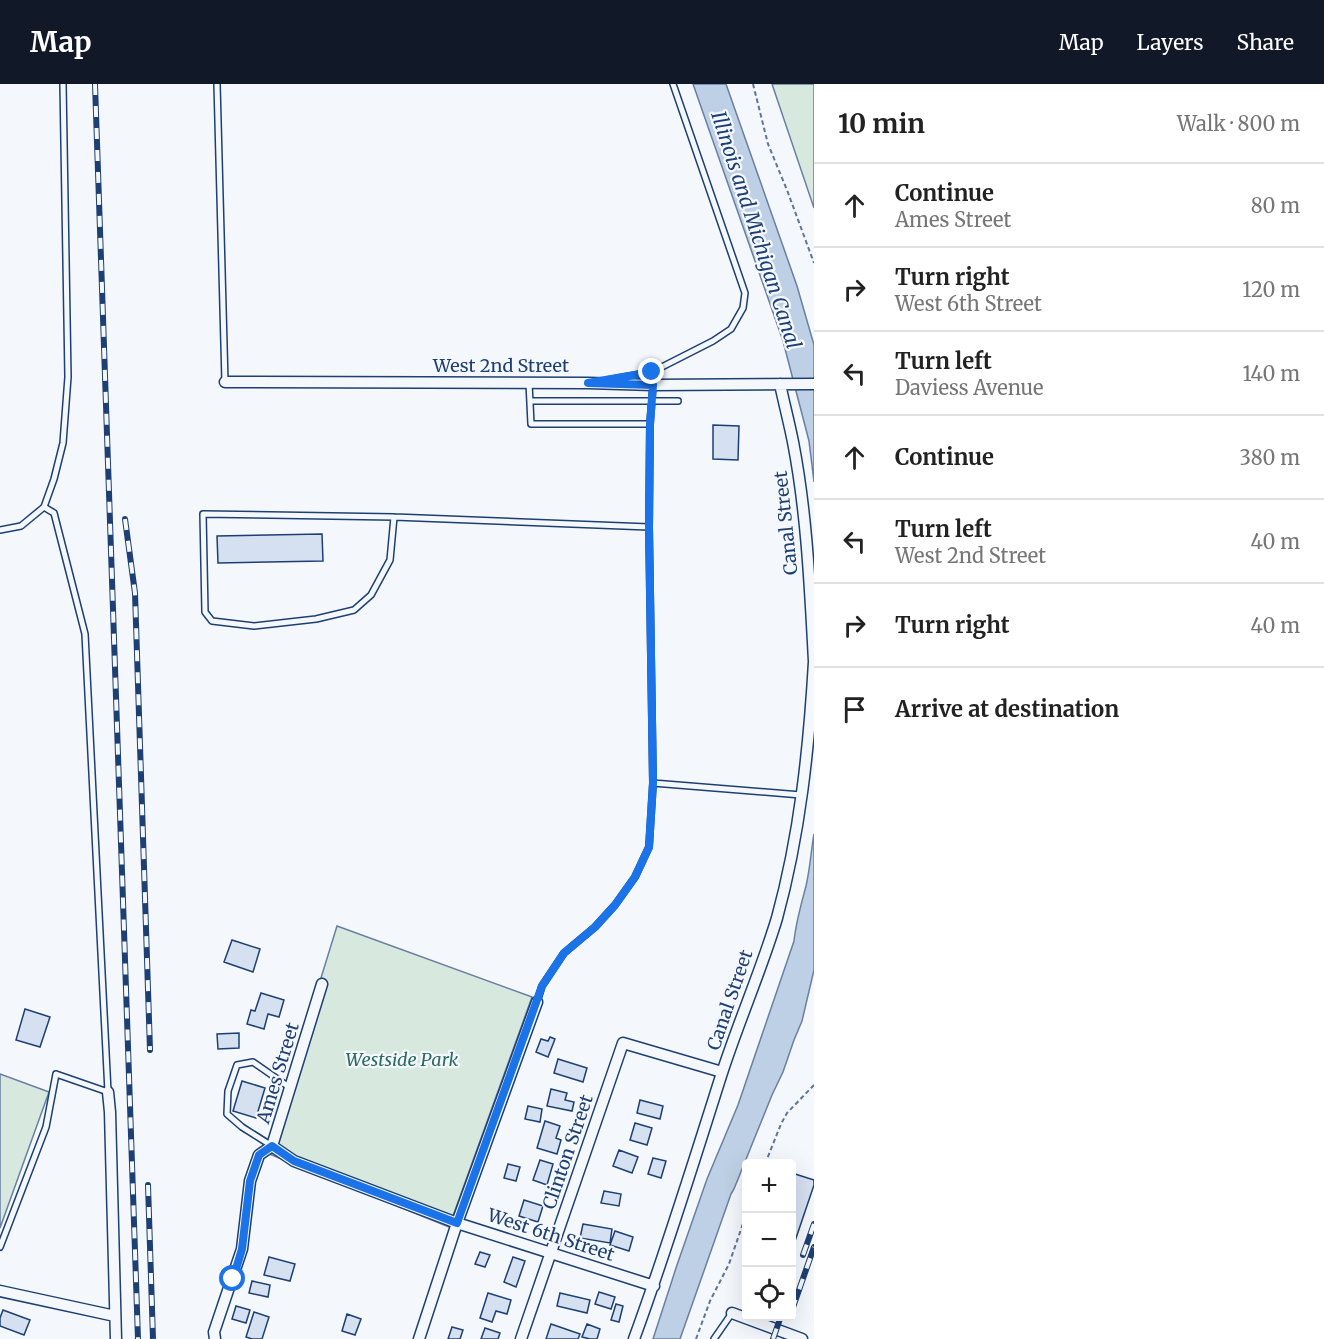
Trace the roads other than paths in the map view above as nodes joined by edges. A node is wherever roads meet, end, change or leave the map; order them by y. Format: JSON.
{"nodes":[{"id":1,"x":63,"y":84,"type":"edge"},
{"id":2,"x":217,"y":84,"type":"edge"},
{"id":3,"x":672,"y":84,"type":"edge"},
{"id":4,"x":225,"y":382,"type":"joint"},
{"id":5,"x":529,"y":383,"type":"junction"},
{"id":6,"x":588,"y":383,"type":"junction"},
{"id":7,"x":780,"y":384,"type":"junction"},
{"id":8,"x":814,"y":384,"type":"edge"},
{"id":9,"x":653,"y":385,"type":"junction"},
{"id":10,"x":652,"y":400,"type":"junction"},
{"id":11,"x":678,"y":400,"type":"dead end"},
{"id":12,"x":530,"y":401,"type":"junction"},
{"id":13,"x":650,"y":424,"type":"junction"},
{"id":14,"x":44,"y":507,"type":"junction"},
{"id":15,"x":394,"y":517,"type":"junction"},
{"id":16,"x":649,"y":527,"type":"junction"},
{"id":17,"x":0,"y":530,"type":"edge"},
{"id":18,"x":814,"y":661,"type":"edge"},
{"id":19,"x":653,"y":783,"type":"junction"},
{"id":20,"x":802,"y":795,"type":"junction"},
{"id":21,"x":322,"y":984,"type":"dead end"},
{"id":22,"x":537,"y":1002,"type":"joint"},
{"id":23,"x":723,"y":1072,"type":"junction"},
{"id":24,"x":290,"y":1088,"type":"junction"},
{"id":25,"x":108,"y":1092,"type":"junction"},
{"id":26,"x":272,"y":1146,"type":"junction"},
{"id":27,"x":457,"y":1223,"type":"junction"},
{"id":28,"x":0,"y":1246,"type":"edge"},
{"id":29,"x":551,"y":1252,"type":"junction"},
{"id":30,"x":654,"y":1286,"type":"junction"},
{"id":31,"x":0,"y":1291,"type":"edge"},
{"id":32,"x":732,"y":1313,"type":"joint"},
{"id":33,"x":115,"y":1316,"type":"junction"},
{"id":34,"x":116,"y":1339,"type":"edge"},
{"id":35,"x":215,"y":1339,"type":"edge"},
{"id":36,"x":419,"y":1339,"type":"edge"},
{"id":37,"x":521,"y":1339,"type":"edge"},
{"id":38,"x":634,"y":1339,"type":"edge"},
{"id":39,"x":714,"y":1339,"type":"edge"},
{"id":40,"x":802,"y":1339,"type":"edge"}],
"edges":[{"from":1,"to":14,"type":"lane"},
{"from":2,"to":4,"type":"lane"},
{"from":3,"to":6,"type":"lane"},
{"from":4,"to":5,"type":"street","name":"West 2nd Street"},
{"from":5,"to":6,"type":"street","name":"West 2nd Street"},
{"from":5,"to":12,"type":"lane"},
{"from":6,"to":9,"type":"street","name":"West 2nd Street"},
{"from":7,"to":8,"type":"street","name":"West 2nd Street"},
{"from":7,"to":9,"type":"street","name":"West 2nd Street"},
{"from":7,"to":18,"type":"street","name":"Canal Street"},
{"from":9,"to":10,"type":"lane"},
{"from":10,"to":11,"type":"lane"},
{"from":10,"to":12,"type":"lane"},
{"from":10,"to":13,"type":"lane"},
{"from":12,"to":13,"type":"lane"},
{"from":13,"to":16,"type":"lane"},
{"from":14,"to":17,"type":"lane"},
{"from":14,"to":25,"type":"lane"},
{"from":15,"to":15,"type":"lane"},
{"from":15,"to":16,"type":"lane"},
{"from":16,"to":19,"type":"lane"},
{"from":18,"to":20,"type":"street","name":"Canal Street"},
{"from":19,"to":20,"type":"lane"},
{"from":19,"to":22,"type":"lane"},
{"from":20,"to":23,"type":"street","name":"Canal Street"},
{"from":21,"to":24,"type":"street","name":"Ames Street"},
{"from":22,"to":27,"type":"street"},
{"from":23,"to":29,"type":"street","name":"Clinton Street"},
{"from":23,"to":30,"type":"street","name":"Canal Street"},
{"from":24,"to":26,"type":"street","name":"Ames Street"},
{"from":24,"to":26,"type":"lane"},
{"from":25,"to":28,"type":"lane"},
{"from":25,"to":33,"type":"street"},
{"from":26,"to":27,"type":"street","name":"West 6th Street"},
{"from":26,"to":35,"type":"street","name":"Ames Street"},
{"from":27,"to":29,"type":"street","name":"West 6th Street"},
{"from":27,"to":36,"type":"street"},
{"from":29,"to":30,"type":"street","name":"West 6th Street"},
{"from":29,"to":37,"type":"street","name":"Clinton Street"},
{"from":30,"to":38,"type":"street","name":"Canal Street"},
{"from":31,"to":33,"type":"street"},
{"from":32,"to":39,"type":"lane"},
{"from":32,"to":40,"type":"street"},
{"from":33,"to":34,"type":"street"}]}
